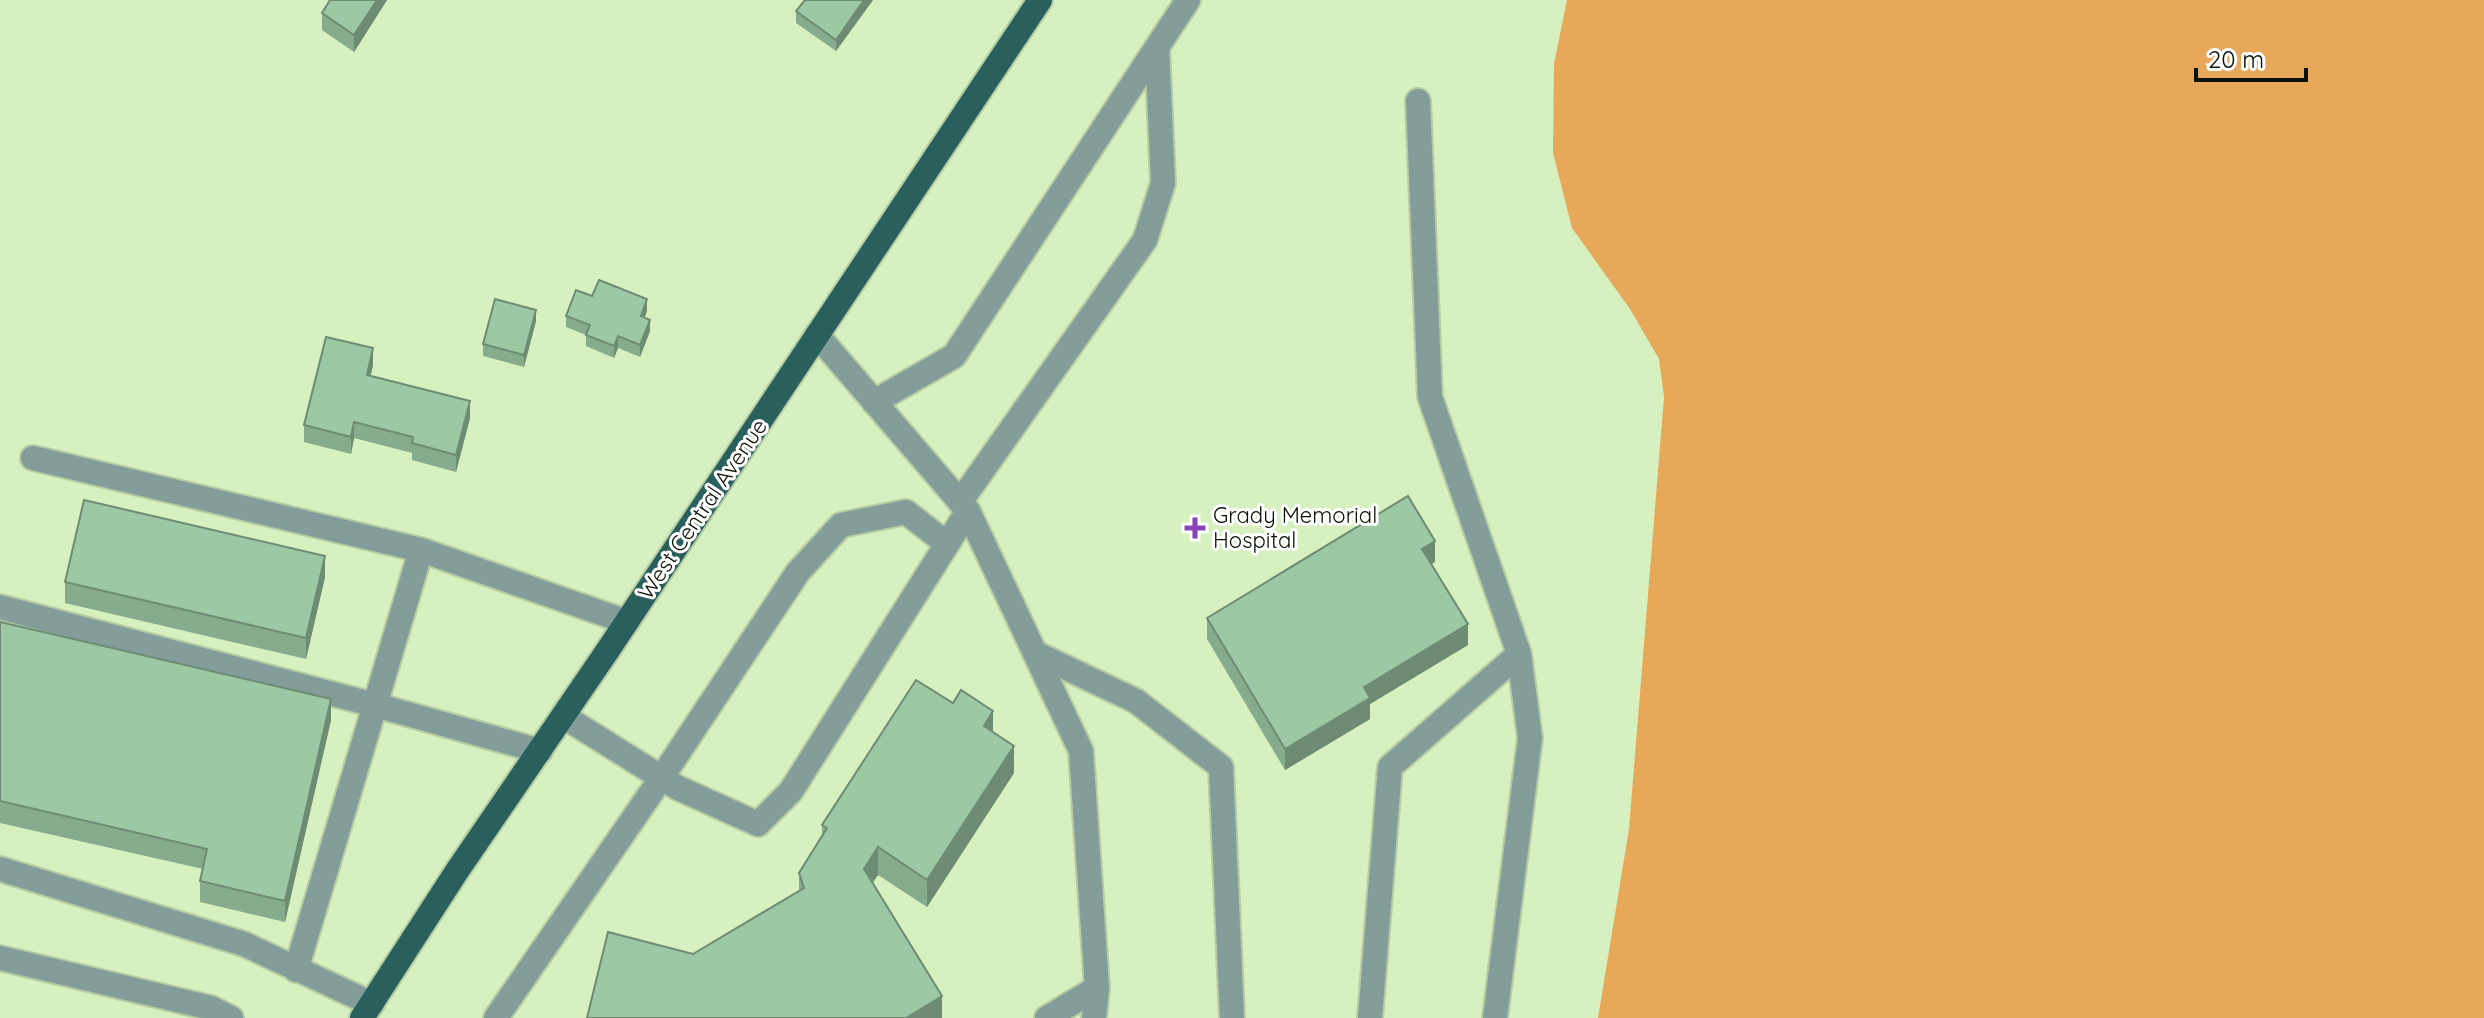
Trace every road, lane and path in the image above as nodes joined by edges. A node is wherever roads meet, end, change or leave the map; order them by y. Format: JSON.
{"nodes":[{"id":1,"x":1040,"y":0,"type":"edge"},
{"id":2,"x":1188,"y":0,"type":"edge"},
{"id":3,"x":1157,"y":47,"type":"junction"},
{"id":4,"x":1418,"y":101,"type":"dead end"},
{"id":5,"x":817,"y":335,"type":"junction"},
{"id":6,"x":874,"y":402,"type":"junction"},
{"id":7,"x":33,"y":458,"type":"dead end"},
{"id":8,"x":964,"y":506,"type":"junction"},
{"id":9,"x":947,"y":544,"type":"junction"},
{"id":10,"x":421,"y":550,"type":"junction"},
{"id":11,"x":0,"y":607,"type":"edge"},
{"id":12,"x":627,"y":622,"type":"junction"},
{"id":13,"x":1035,"y":653,"type":"junction"},
{"id":14,"x":1519,"y":654,"type":"junction"},
{"id":15,"x":375,"y":705,"type":"junction"},
{"id":16,"x":563,"y":716,"type":"junction"},
{"id":17,"x":540,"y":751,"type":"junction"},
{"id":18,"x":662,"y":777,"type":"junction"},
{"id":19,"x":0,"y":869,"type":"edge"},
{"id":20,"x":0,"y":958,"type":"edge"},
{"id":21,"x":296,"y":970,"type":"junction"},
{"id":22,"x":1097,"y":988,"type":"junction"},
{"id":23,"x":367,"y":1011,"type":"edge"},
{"id":24,"x":231,"y":1018,"type":"edge"},
{"id":25,"x":496,"y":1018,"type":"edge"},
{"id":26,"x":1047,"y":1018,"type":"edge"},
{"id":27,"x":1094,"y":1018,"type":"edge"},
{"id":28,"x":1232,"y":1018,"type":"edge"},
{"id":29,"x":1370,"y":1018,"type":"edge"},
{"id":30,"x":1495,"y":1018,"type":"edge"}],
"edges":[{"from":1,"to":5,"type":"main road","name":"West Central Avenue"},
{"from":2,"to":3,"type":"lane"},
{"from":3,"to":6,"type":"lane"},
{"from":3,"to":8,"type":"lane"},
{"from":4,"to":14,"type":"lane"},
{"from":5,"to":6,"type":"lane"},
{"from":5,"to":12,"type":"main road","name":"West Central Avenue"},
{"from":6,"to":8,"type":"lane"},
{"from":7,"to":10,"type":"lane"},
{"from":8,"to":9,"type":"lane"},
{"from":8,"to":13,"type":"lane"},
{"from":9,"to":18,"type":"lane"},
{"from":9,"to":18,"type":"lane"},
{"from":10,"to":12,"type":"lane"},
{"from":10,"to":15,"type":"lane"},
{"from":11,"to":15,"type":"lane"},
{"from":12,"to":16,"type":"main road","name":"West Central Avenue"},
{"from":13,"to":22,"type":"lane"},
{"from":13,"to":28,"type":"lane"},
{"from":14,"to":29,"type":"lane"},
{"from":14,"to":30,"type":"lane"},
{"from":15,"to":17,"type":"lane"},
{"from":15,"to":21,"type":"lane"},
{"from":16,"to":17,"type":"main road","name":"West Central Avenue"},
{"from":16,"to":18,"type":"lane"},
{"from":17,"to":23,"type":"main road","name":"West Central Avenue"},
{"from":18,"to":25,"type":"lane"},
{"from":19,"to":21,"type":"lane"},
{"from":20,"to":24,"type":"lane"},
{"from":21,"to":23,"type":"lane"},
{"from":22,"to":26,"type":"lane"},
{"from":22,"to":27,"type":"lane"}]}
